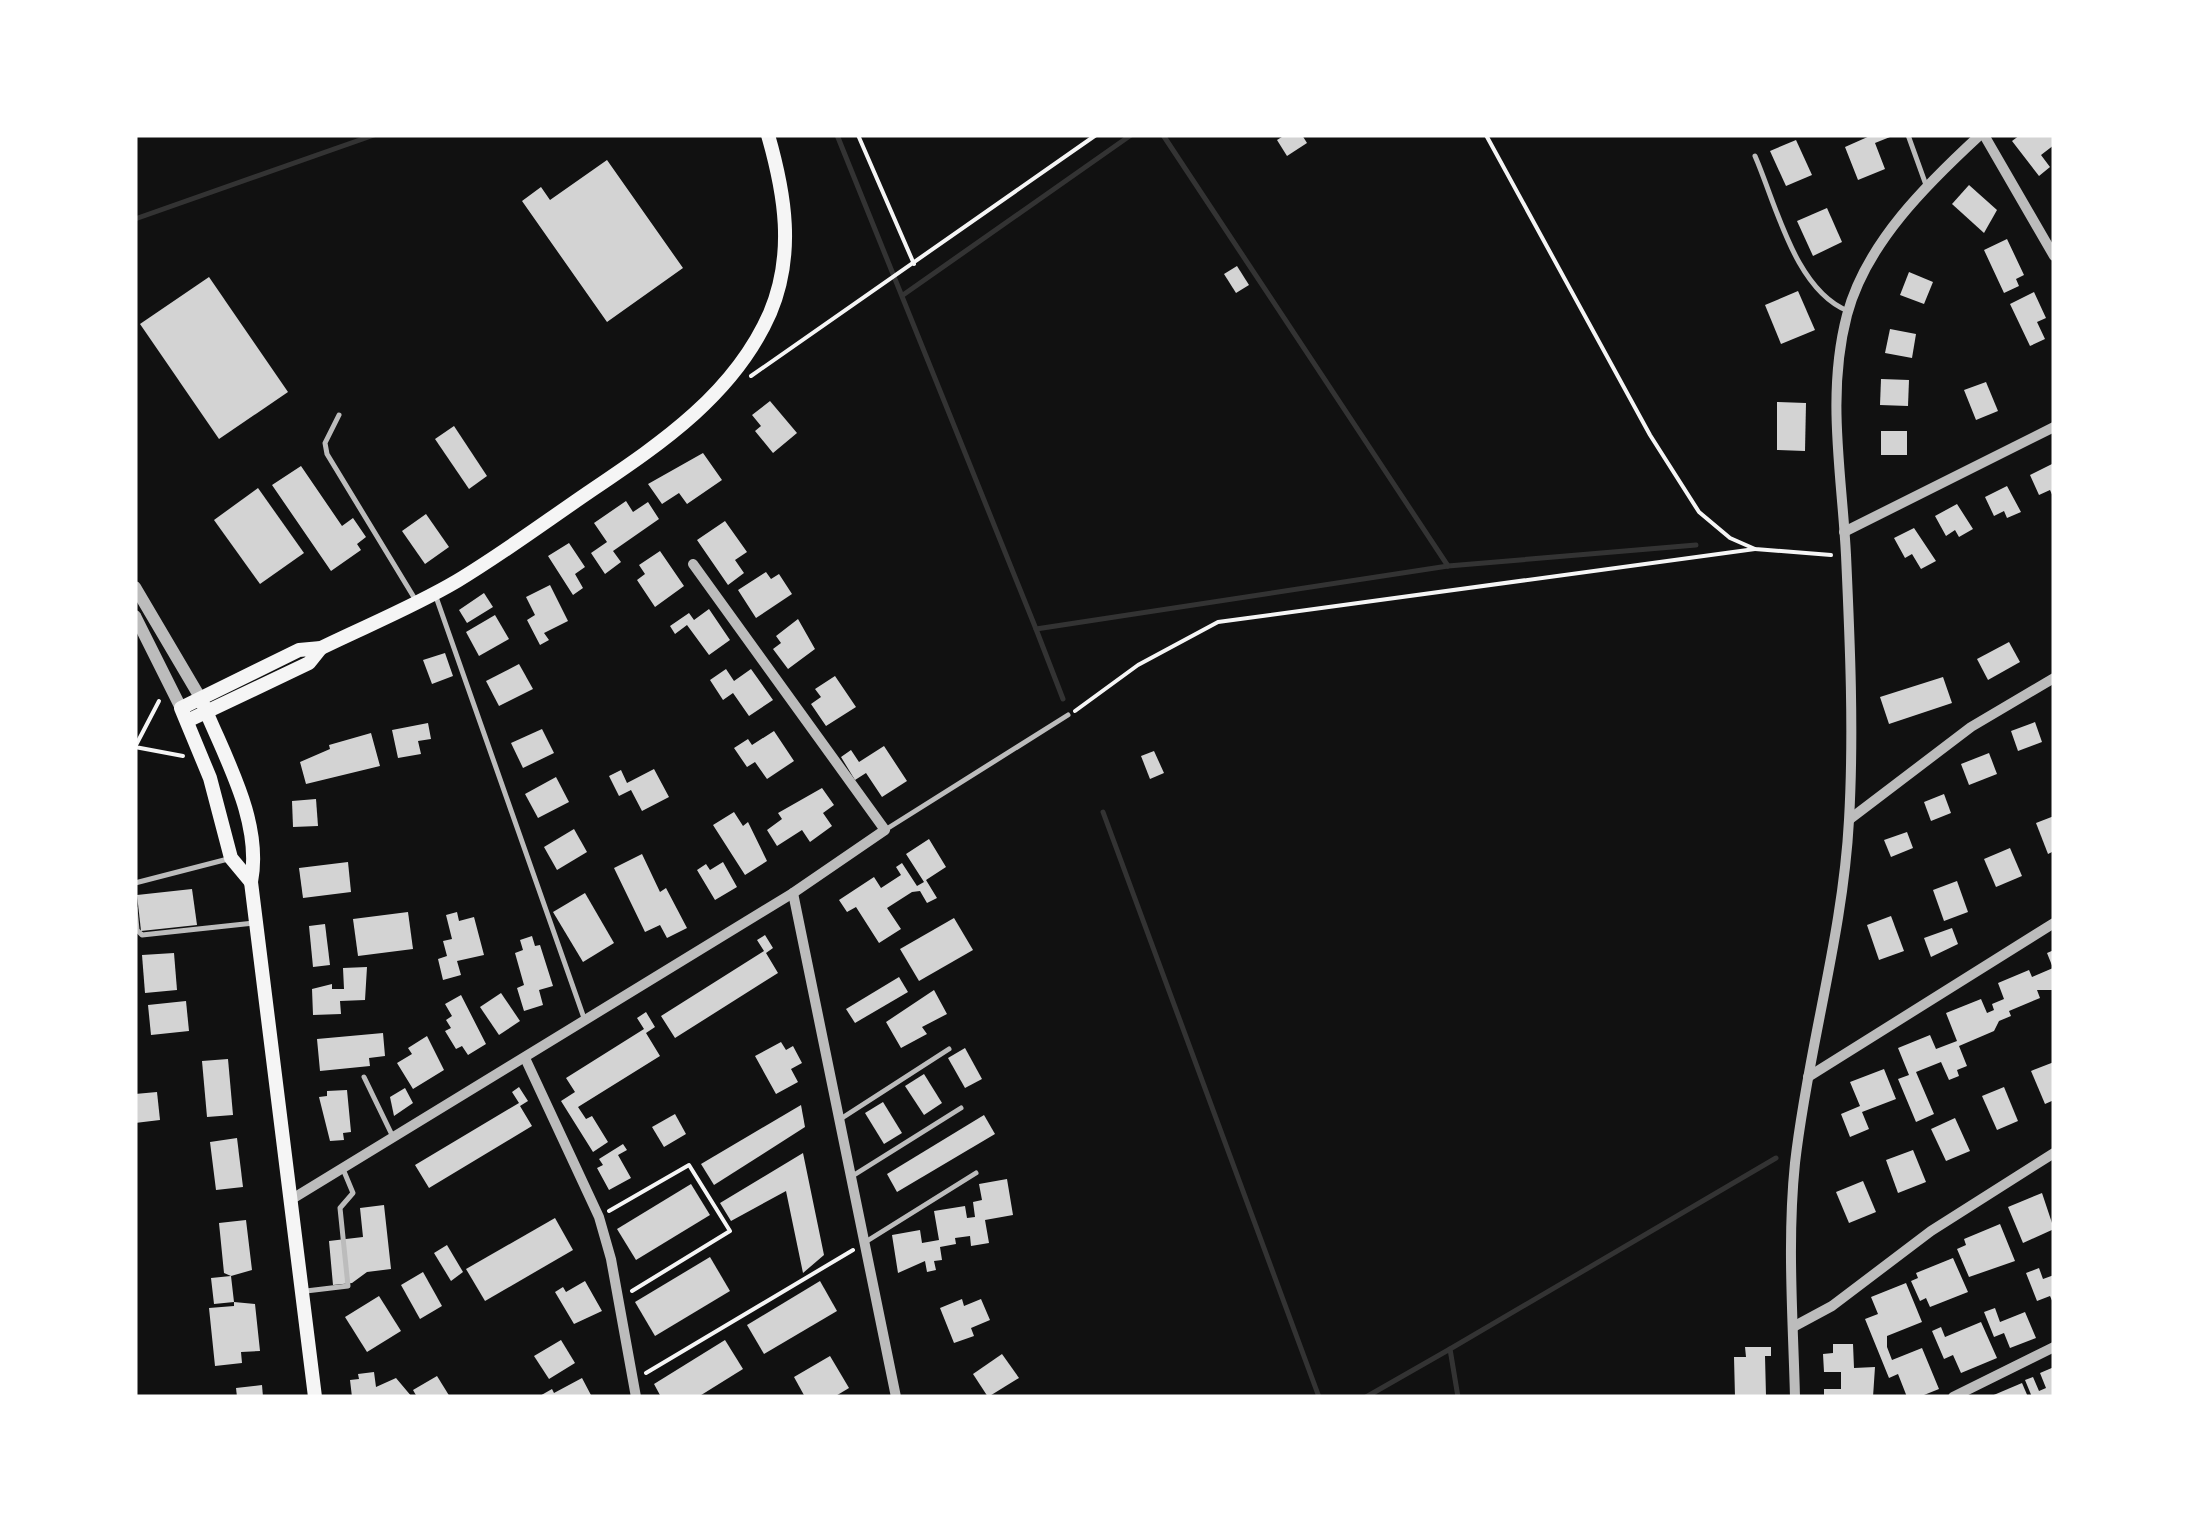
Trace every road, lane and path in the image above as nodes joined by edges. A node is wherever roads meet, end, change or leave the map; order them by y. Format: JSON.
{"nodes":[{"id":1,"x":768,"y":135,"type":"edge"},
{"id":2,"x":858,"y":135,"type":"edge"},
{"id":3,"x":1096,"y":135,"type":"edge"},
{"id":4,"x":1486,"y":135,"type":"edge"},
{"id":5,"x":1908,"y":135,"type":"edge"},
{"id":6,"x":1982,"y":135,"type":"edge"},
{"id":7,"x":1755,"y":156,"type":"dead end"},
{"id":8,"x":1926,"y":186,"type":"junction"},
{"id":9,"x":2054,"y":256,"type":"edge"},
{"id":10,"x":914,"y":264,"type":"junction"},
{"id":11,"x":1848,"y":311,"type":"junction"},
{"id":12,"x":736,"y":386,"type":"dead end"},
{"id":13,"x":339,"y":414,"type":"dead end"},
{"id":14,"x":2054,"y":426,"type":"edge"},
{"id":15,"x":1844,"y":532,"type":"junction"},
{"id":16,"x":1754,"y":548,"type":"junction"},
{"id":17,"x":1846,"y":556,"type":"junction"},
{"id":18,"x":694,"y":564,"type":"dead end"},
{"id":19,"x":135,"y":587,"type":"edge"},
{"id":20,"x":434,"y":593,"type":"junction"},
{"id":21,"x":417,"y":602,"type":"junction"},
{"id":22,"x":135,"y":616,"type":"edge"},
{"id":23,"x":2054,"y":678,"type":"edge"},
{"id":24,"x":169,"y":681,"type":"junction"},
{"id":25,"x":203,"y":705,"type":"junction"},
{"id":26,"x":184,"y":715,"type":"junction"},
{"id":27,"x":1068,"y":716,"type":"joint"},
{"id":28,"x":202,"y":759,"type":"junction"},
{"id":29,"x":1850,"y":818,"type":"junction"},
{"id":30,"x":885,"y":830,"type":"junction"},
{"id":31,"x":231,"y":858,"type":"junction"},
{"id":32,"x":251,"y":882,"type":"junction"},
{"id":33,"x":135,"y":883,"type":"edge"},
{"id":34,"x":794,"y":893,"type":"junction"},
{"id":35,"x":135,"y":908,"type":"edge"},
{"id":36,"x":2054,"y":922,"type":"edge"},
{"id":37,"x":258,"y":923,"type":"junction"},
{"id":38,"x":585,"y":1021,"type":"junction"},
{"id":39,"x":949,"y":1049,"type":"dead end"},
{"id":40,"x":525,"y":1058,"type":"junction"},
{"id":41,"x":364,"y":1077,"type":"dead end"},
{"id":42,"x":1808,"y":1077,"type":"junction"},
{"id":43,"x":961,"y":1108,"type":"dead end"},
{"id":44,"x":840,"y":1120,"type":"junction"},
{"id":45,"x":394,"y":1138,"type":"junction"},
{"id":46,"x":2054,"y":1154,"type":"edge"},
{"id":47,"x":343,"y":1168,"type":"junction"},
{"id":48,"x":976,"y":1173,"type":"dead end"},
{"id":49,"x":851,"y":1177,"type":"junction"},
{"id":50,"x":292,"y":1199,"type":"junction"},
{"id":51,"x":599,"y":1217,"type":"junction"},
{"id":52,"x":865,"y":1243,"type":"junction"},
{"id":53,"x":303,"y":1292,"type":"junction"},
{"id":54,"x":620,"y":1298,"type":"junction"},
{"id":55,"x":1793,"y":1327,"type":"junction"},
{"id":56,"x":2054,"y":1347,"type":"edge"},
{"id":57,"x":633,"y":1380,"type":"junction"},
{"id":58,"x":315,"y":1397,"type":"edge"},
{"id":59,"x":636,"y":1397,"type":"edge"},
{"id":60,"x":896,"y":1397,"type":"edge"},
{"id":61,"x":1795,"y":1397,"type":"edge"},
{"id":62,"x":1953,"y":1397,"type":"edge"}],
"edges":[{"from":1,"to":20,"type":"main road"},
{"from":2,"to":10,"type":"path"},
{"from":3,"to":10,"type":"path"},
{"from":4,"to":16,"type":"path"},
{"from":5,"to":8,"type":"lane"},
{"from":6,"to":8,"type":"street"},
{"from":6,"to":9,"type":"street"},
{"from":7,"to":11,"type":"lane"},
{"from":8,"to":11,"type":"street"},
{"from":10,"to":12,"type":"path"},
{"from":11,"to":15,"type":"street"},
{"from":13,"to":21,"type":"lane"},
{"from":14,"to":15,"type":"street"},
{"from":15,"to":17,"type":"street"},
{"from":16,"to":17,"type":"path"},
{"from":16,"to":27,"type":"path"},
{"from":17,"to":29,"type":"street"},
{"from":18,"to":30,"type":"street"},
{"from":19,"to":25,"type":"street"},
{"from":20,"to":21,"type":"main road"},
{"from":20,"to":38,"type":"lane"},
{"from":21,"to":25,"type":"main road"},
{"from":22,"to":24,"type":"street"},
{"from":23,"to":29,"type":"street"},
{"from":24,"to":26,"type":"street"},
{"from":24,"to":28,"type":"path"},
{"from":25,"to":26,"type":"main road"},
{"from":25,"to":32,"type":"main road"},
{"from":26,"to":28,"type":"main road"},
{"from":27,"to":30,"type":"lane"},
{"from":28,"to":31,"type":"main road"},
{"from":29,"to":42,"type":"street"},
{"from":30,"to":34,"type":"street"},
{"from":31,"to":32,"type":"main road"},
{"from":31,"to":33,"type":"lane"},
{"from":32,"to":37,"type":"main road"},
{"from":34,"to":38,"type":"street"},
{"from":34,"to":44,"type":"street"},
{"from":35,"to":37,"type":"lane"},
{"from":36,"to":42,"type":"street"},
{"from":37,"to":50,"type":"main road"},
{"from":38,"to":40,"type":"street"},
{"from":39,"to":44,"type":"lane"},
{"from":40,"to":45,"type":"street"},
{"from":40,"to":51,"type":"street"},
{"from":41,"to":45,"type":"lane"},
{"from":42,"to":55,"type":"street"},
{"from":43,"to":49,"type":"lane"},
{"from":44,"to":49,"type":"street"},
{"from":45,"to":47,"type":"street"},
{"from":46,"to":55,"type":"street"},
{"from":47,"to":50,"type":"street"},
{"from":47,"to":53,"type":"lane"},
{"from":48,"to":52,"type":"lane"},
{"from":49,"to":52,"type":"street"},
{"from":50,"to":53,"type":"main road"},
{"from":51,"to":54,"type":"street"},
{"from":51,"to":54,"type":"path"},
{"from":52,"to":57,"type":"path"},
{"from":52,"to":60,"type":"street"},
{"from":53,"to":58,"type":"main road"},
{"from":54,"to":57,"type":"street"},
{"from":55,"to":61,"type":"street"},
{"from":56,"to":62,"type":"street"},
{"from":57,"to":59,"type":"street"}]}
